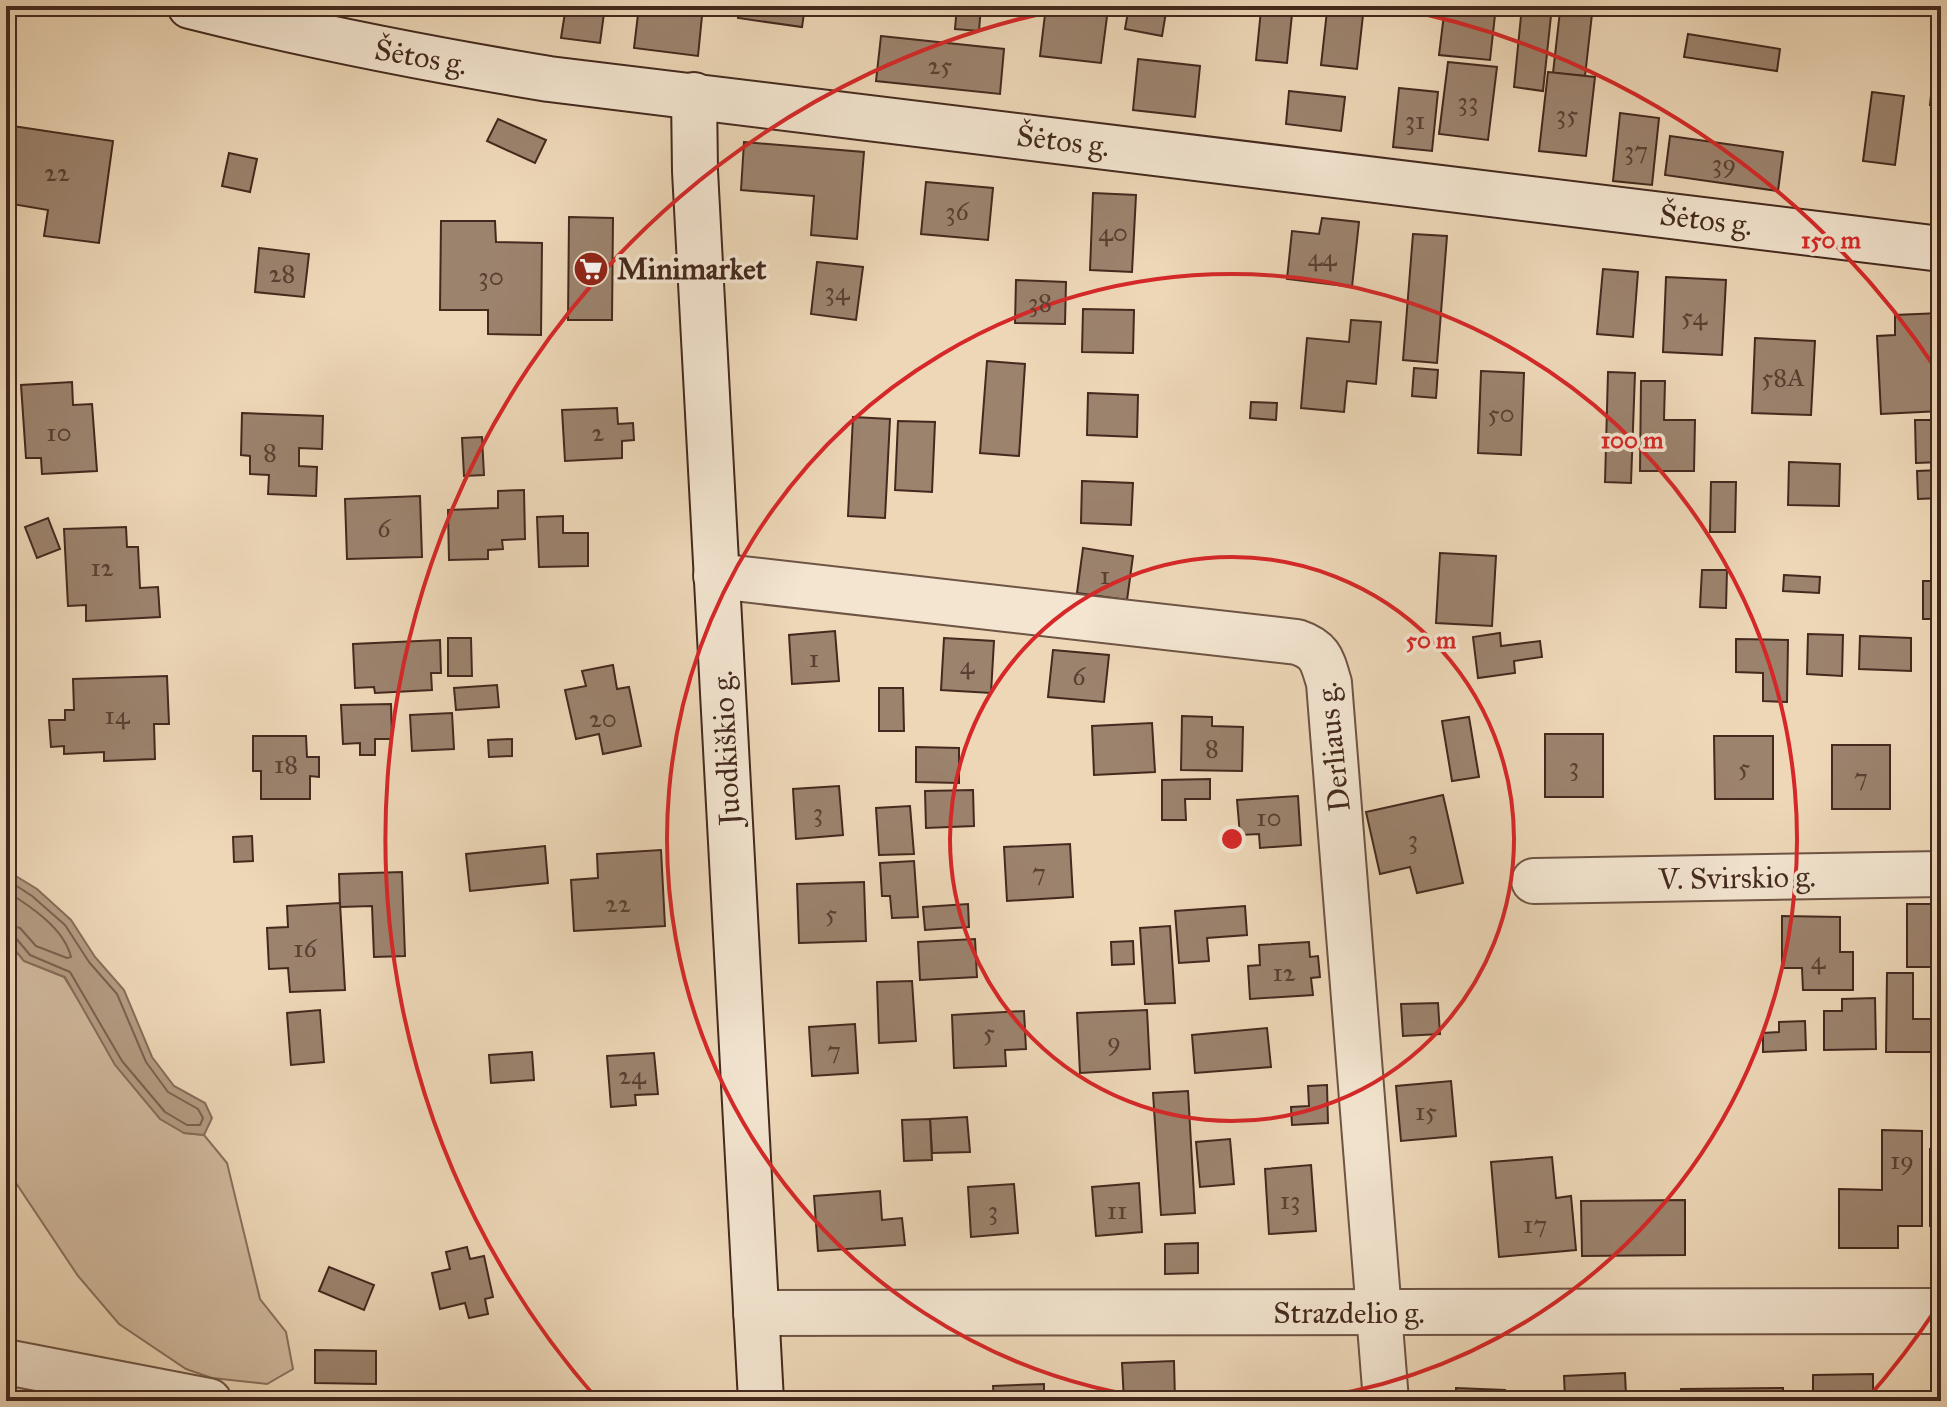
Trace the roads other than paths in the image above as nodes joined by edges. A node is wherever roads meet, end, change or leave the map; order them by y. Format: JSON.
{"nodes":[{"id":1,"x":190,"y":6,"type":"edge"},
{"id":2,"x":694,"y":95,"type":"junction"},
{"id":3,"x":1941,"y":249,"type":"edge"},
{"id":4,"x":716,"y":576,"type":"junction"},
{"id":5,"x":1941,"y":874,"type":"edge"},
{"id":6,"x":1534,"y":881,"type":"dead end"},
{"id":7,"x":1941,"y":1311,"type":"edge"},
{"id":8,"x":1381,"y":1312,"type":"junction"},
{"id":9,"x":756,"y":1313,"type":"junction"},
{"id":10,"x":6,"y":1362,"type":"edge"},
{"id":11,"x":209,"y":1401,"type":"edge"},
{"id":12,"x":761,"y":1401,"type":"edge"},
{"id":13,"x":1386,"y":1401,"type":"edge"}],
"edges":[{"from":1,"to":2,"type":"street","name":"Šėtos g."},
{"from":2,"to":3,"type":"street","name":"Šėtos g."},
{"from":2,"to":4,"type":"street","name":"Juodkiškio g."},
{"from":4,"to":8,"type":"street","name":"Derliaus g."},
{"from":4,"to":9,"type":"street","name":"Juodkiškio g."},
{"from":5,"to":6,"type":"street","name":"V. Svirskio g."},
{"from":7,"to":8,"type":"street","name":"Strazdelio g."},
{"from":8,"to":9,"type":"street","name":"Strazdelio g."},
{"from":8,"to":13,"type":"street","name":"Derliaus g."},
{"from":9,"to":12,"type":"street","name":"Juodkiškio g."},
{"from":10,"to":11,"type":"street"}]}
